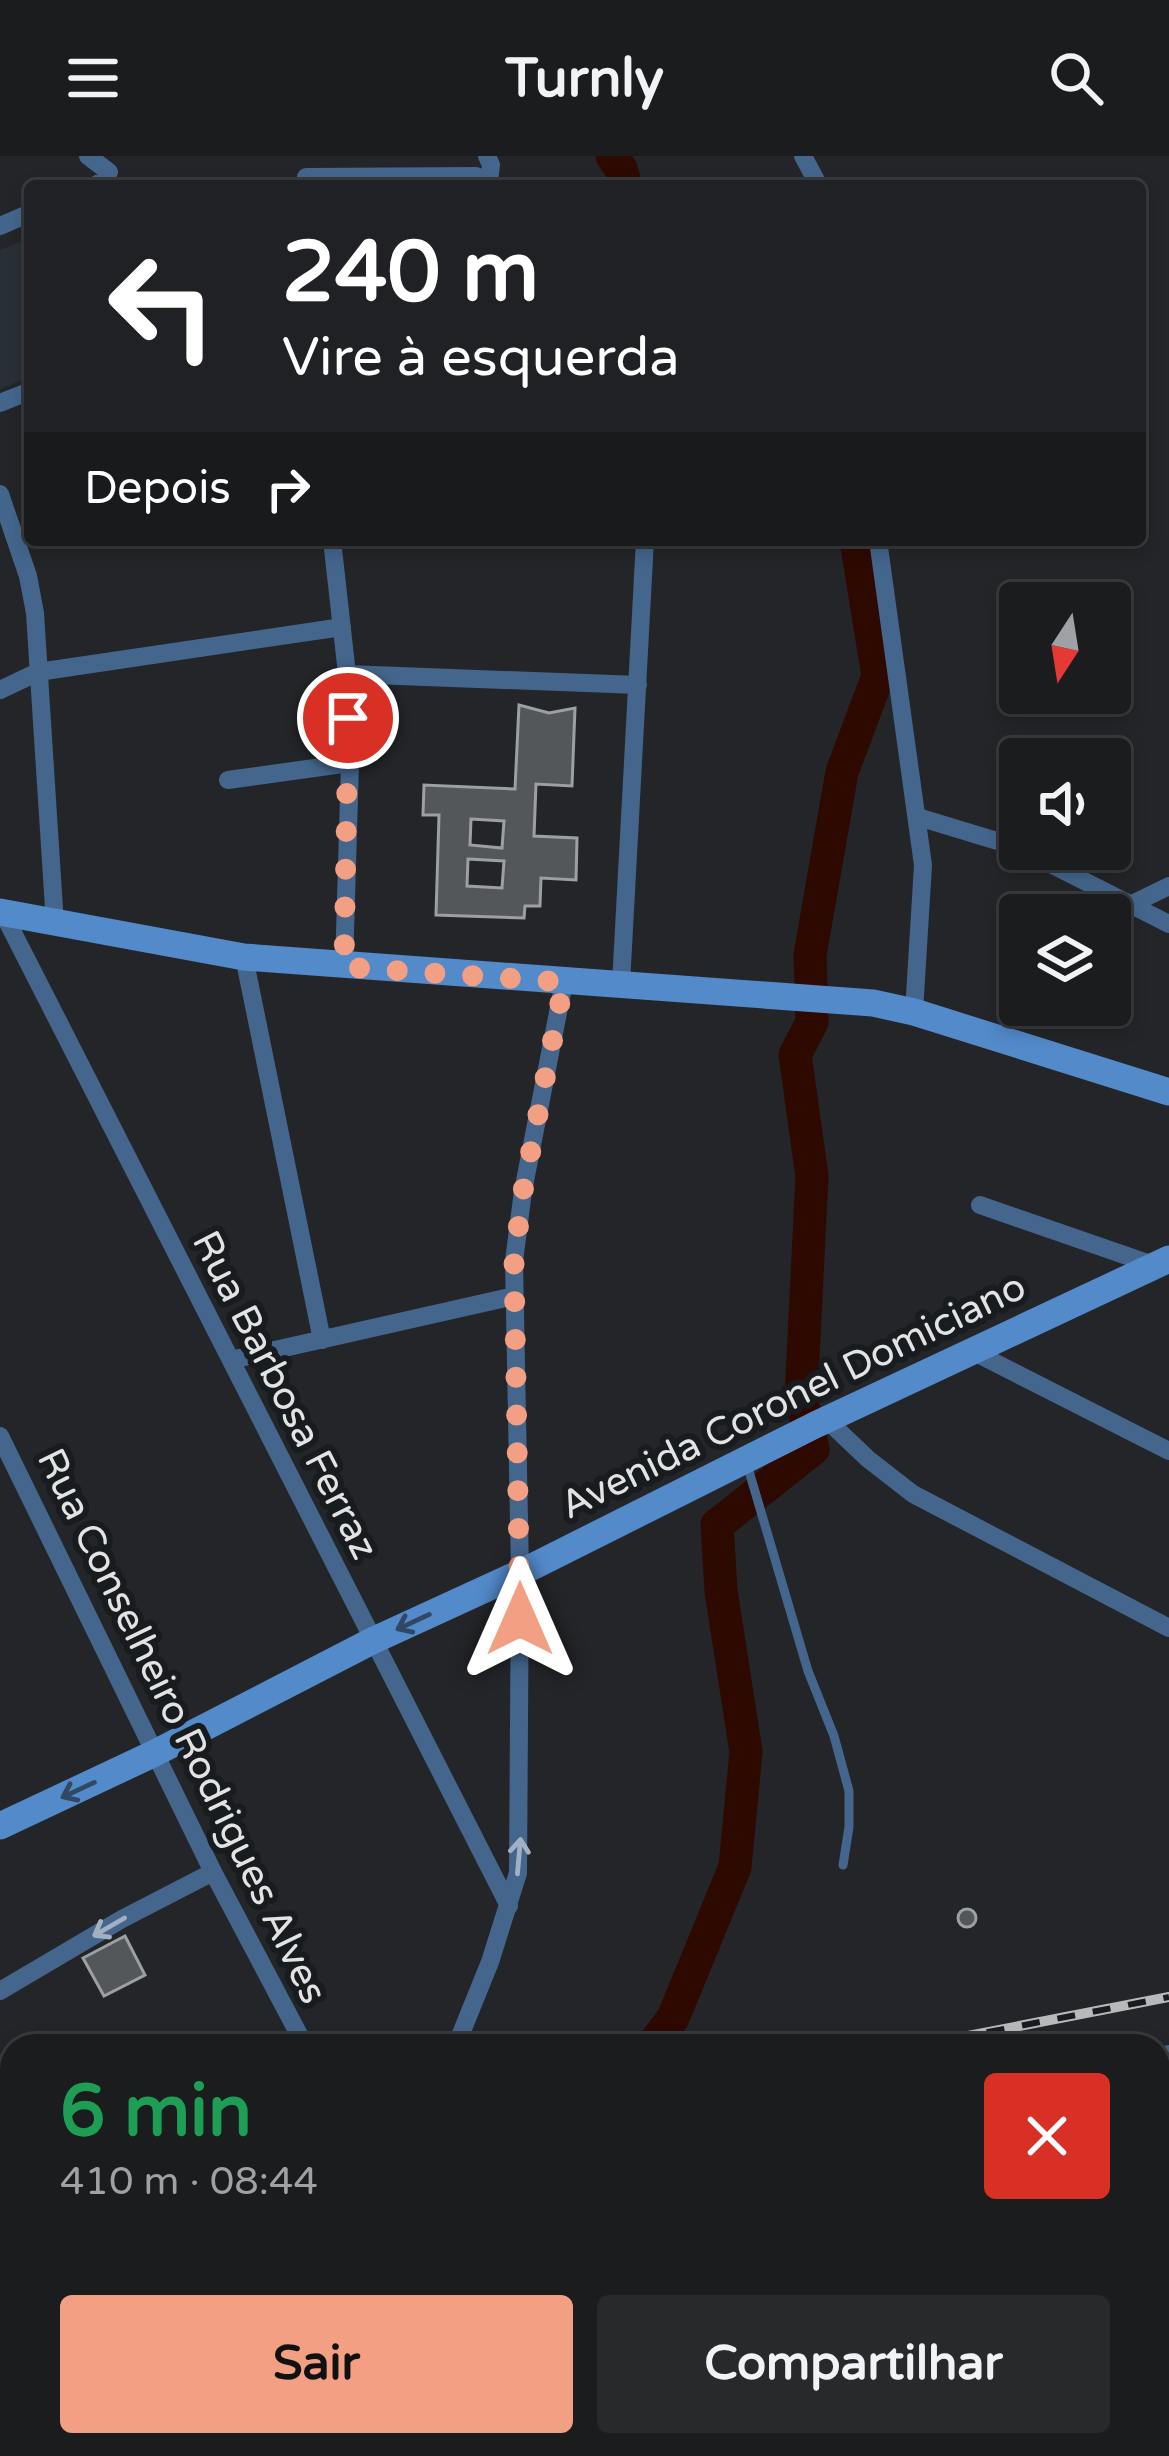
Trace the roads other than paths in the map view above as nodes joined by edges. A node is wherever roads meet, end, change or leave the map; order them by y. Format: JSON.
{"nodes":[{"id":1,"x":88,"y":156,"type":"edge"},
{"id":2,"x":102,"y":180,"type":"edge"},
{"id":3,"x":340,"y":180,"type":"edge"},
{"id":4,"x":485,"y":180,"type":"edge"},
{"id":5,"x":4,"y":502,"type":"edge"},
{"id":6,"x":333,"y":546,"type":"edge"},
{"id":7,"x":645,"y":546,"type":"edge"},
{"id":8,"x":879,"y":546,"type":"edge"},
{"id":9,"x":342,"y":627,"type":"junction"},
{"id":10,"x":38,"y":672,"type":"junction"},
{"id":11,"x":347,"y":674,"type":"junction"},
{"id":12,"x":638,"y":685,"type":"junction"},
{"id":13,"x":0,"y":690,"type":"edge"},
{"id":14,"x":350,"y":763,"type":"junction"},
{"id":15,"x":228,"y":780,"type":"dead end"},
{"id":16,"x":918,"y":817,"type":"junction"},
{"id":17,"x":999,"y":842,"type":"edge"},
{"id":18,"x":1063,"y":870,"type":"edge"},
{"id":19,"x":1169,"y":886,"type":"edge"},
{"id":20,"x":1110,"y":894,"type":"edge"},
{"id":21,"x":1131,"y":904,"type":"edge"},
{"id":22,"x":1131,"y":905,"type":"edge"},
{"id":23,"x":2,"y":913,"type":"edge"},
{"id":24,"x":55,"y":924,"type":"junction"},
{"id":25,"x":1169,"y":924,"type":"edge"},
{"id":26,"x":244,"y":957,"type":"junction"},
{"id":27,"x":344,"y":967,"type":"junction"},
{"id":28,"x":564,"y":982,"type":"junction"},
{"id":29,"x":621,"y":984,"type":"junction"},
{"id":30,"x":914,"y":1012,"type":"junction"},
{"id":31,"x":1169,"y":1092,"type":"edge"},
{"id":32,"x":980,"y":1205,"type":"dead end"},
{"id":33,"x":1165,"y":1265,"type":"edge"},
{"id":34,"x":514,"y":1296,"type":"junction"},
{"id":35,"x":322,"y":1340,"type":"junction"},
{"id":36,"x":974,"y":1352,"type":"junction"},
{"id":37,"x":231,"y":1360,"type":"junction"},
{"id":38,"x":821,"y":1422,"type":"junction"},
{"id":39,"x":0,"y":1436,"type":"edge"},
{"id":40,"x":1169,"y":1451,"type":"edge"},
{"id":41,"x":746,"y":1460,"type":"junction"},
{"id":42,"x":7,"y":1467,"type":"edge"},
{"id":43,"x":520,"y":1573,"type":"junction"},
{"id":44,"x":1169,"y":1628,"type":"edge"},
{"id":45,"x":372,"y":1641,"type":"junction"},
{"id":46,"x":155,"y":1753,"type":"junction"},
{"id":47,"x":0,"y":1826,"type":"edge"},
{"id":48,"x":843,"y":1865,"type":"dead end"},
{"id":49,"x":213,"y":1872,"type":"junction"},
{"id":50,"x":509,"y":1906,"type":"junction"},
{"id":51,"x":0,"y":1991,"type":"edge"},
{"id":52,"x":299,"y":2034,"type":"edge"},
{"id":53,"x":461,"y":2034,"type":"edge"}],
"edges":[{"from":1,"to":2,"type":"street"},
{"from":3,"to":4,"type":"street"},
{"from":5,"to":10,"type":"street"},
{"from":6,"to":9,"type":"street"},
{"from":7,"to":12,"type":"street"},
{"from":8,"to":16,"type":"street"},
{"from":9,"to":10,"type":"street"},
{"from":9,"to":11,"type":"street"},
{"from":10,"to":13,"type":"street"},
{"from":10,"to":24,"type":"street"},
{"from":11,"to":12,"type":"street"},
{"from":11,"to":14,"type":"street"},
{"from":12,"to":29,"type":"street"},
{"from":14,"to":15,"type":"street"},
{"from":14,"to":27,"type":"street"},
{"from":16,"to":17,"type":"street"},
{"from":16,"to":30,"type":"street"},
{"from":18,"to":20,"type":"street"},
{"from":19,"to":21,"type":"street"},
{"from":22,"to":25,"type":"street"},
{"from":23,"to":24,"type":"street"},
{"from":23,"to":37,"type":"street","name":"Rua Barbosa Ferraz"},
{"from":24,"to":26,"type":"street"},
{"from":26,"to":27,"type":"street"},
{"from":26,"to":35,"type":"street"},
{"from":27,"to":28,"type":"street"},
{"from":28,"to":29,"type":"street"},
{"from":28,"to":34,"type":"street"},
{"from":29,"to":30,"type":"street"},
{"from":30,"to":31,"type":"street"},
{"from":32,"to":33,"type":"street"},
{"from":33,"to":36,"type":"street","name":"Avenida Coronel Domiciano"},
{"from":34,"to":35,"type":"street"},
{"from":34,"to":43,"type":"street"},
{"from":35,"to":37,"type":"street"},
{"from":36,"to":38,"type":"street","name":"Avenida Coronel Domiciano"},
{"from":36,"to":40,"type":"street"},
{"from":37,"to":45,"type":"street","name":"Rua Barbosa Ferraz"},
{"from":38,"to":41,"type":"street","name":"Avenida Coronel Domiciano"},
{"from":38,"to":44,"type":"street"},
{"from":39,"to":42,"type":"street","name":"Rua Conselheiro Rodrigues Alves"},
{"from":41,"to":43,"type":"street","name":"Avenida Coronel Domiciano"},
{"from":41,"to":48,"type":"lane"},
{"from":42,"to":46,"type":"street","name":"Rua Conselheiro Rodrigues Alves"},
{"from":43,"to":45,"type":"street","name":"Avenida Coronel Domiciano","one_way":true},
{"from":50,"to":43,"type":"street","one_way":true},
{"from":45,"to":46,"type":"street","name":"Avenida Coronel Domiciano"},
{"from":45,"to":50,"type":"street","name":"Rua Barbosa Ferraz"},
{"from":46,"to":47,"type":"street","name":"Avenida Coronel Domiciano","one_way":true},
{"from":46,"to":49,"type":"street","name":"Rua Conselheiro Rodrigues Alves"},
{"from":49,"to":51,"type":"street","one_way":true},
{"from":49,"to":52,"type":"street","name":"Rua Conselheiro Rodrigues Alves"},
{"from":50,"to":53,"type":"street"}]}
